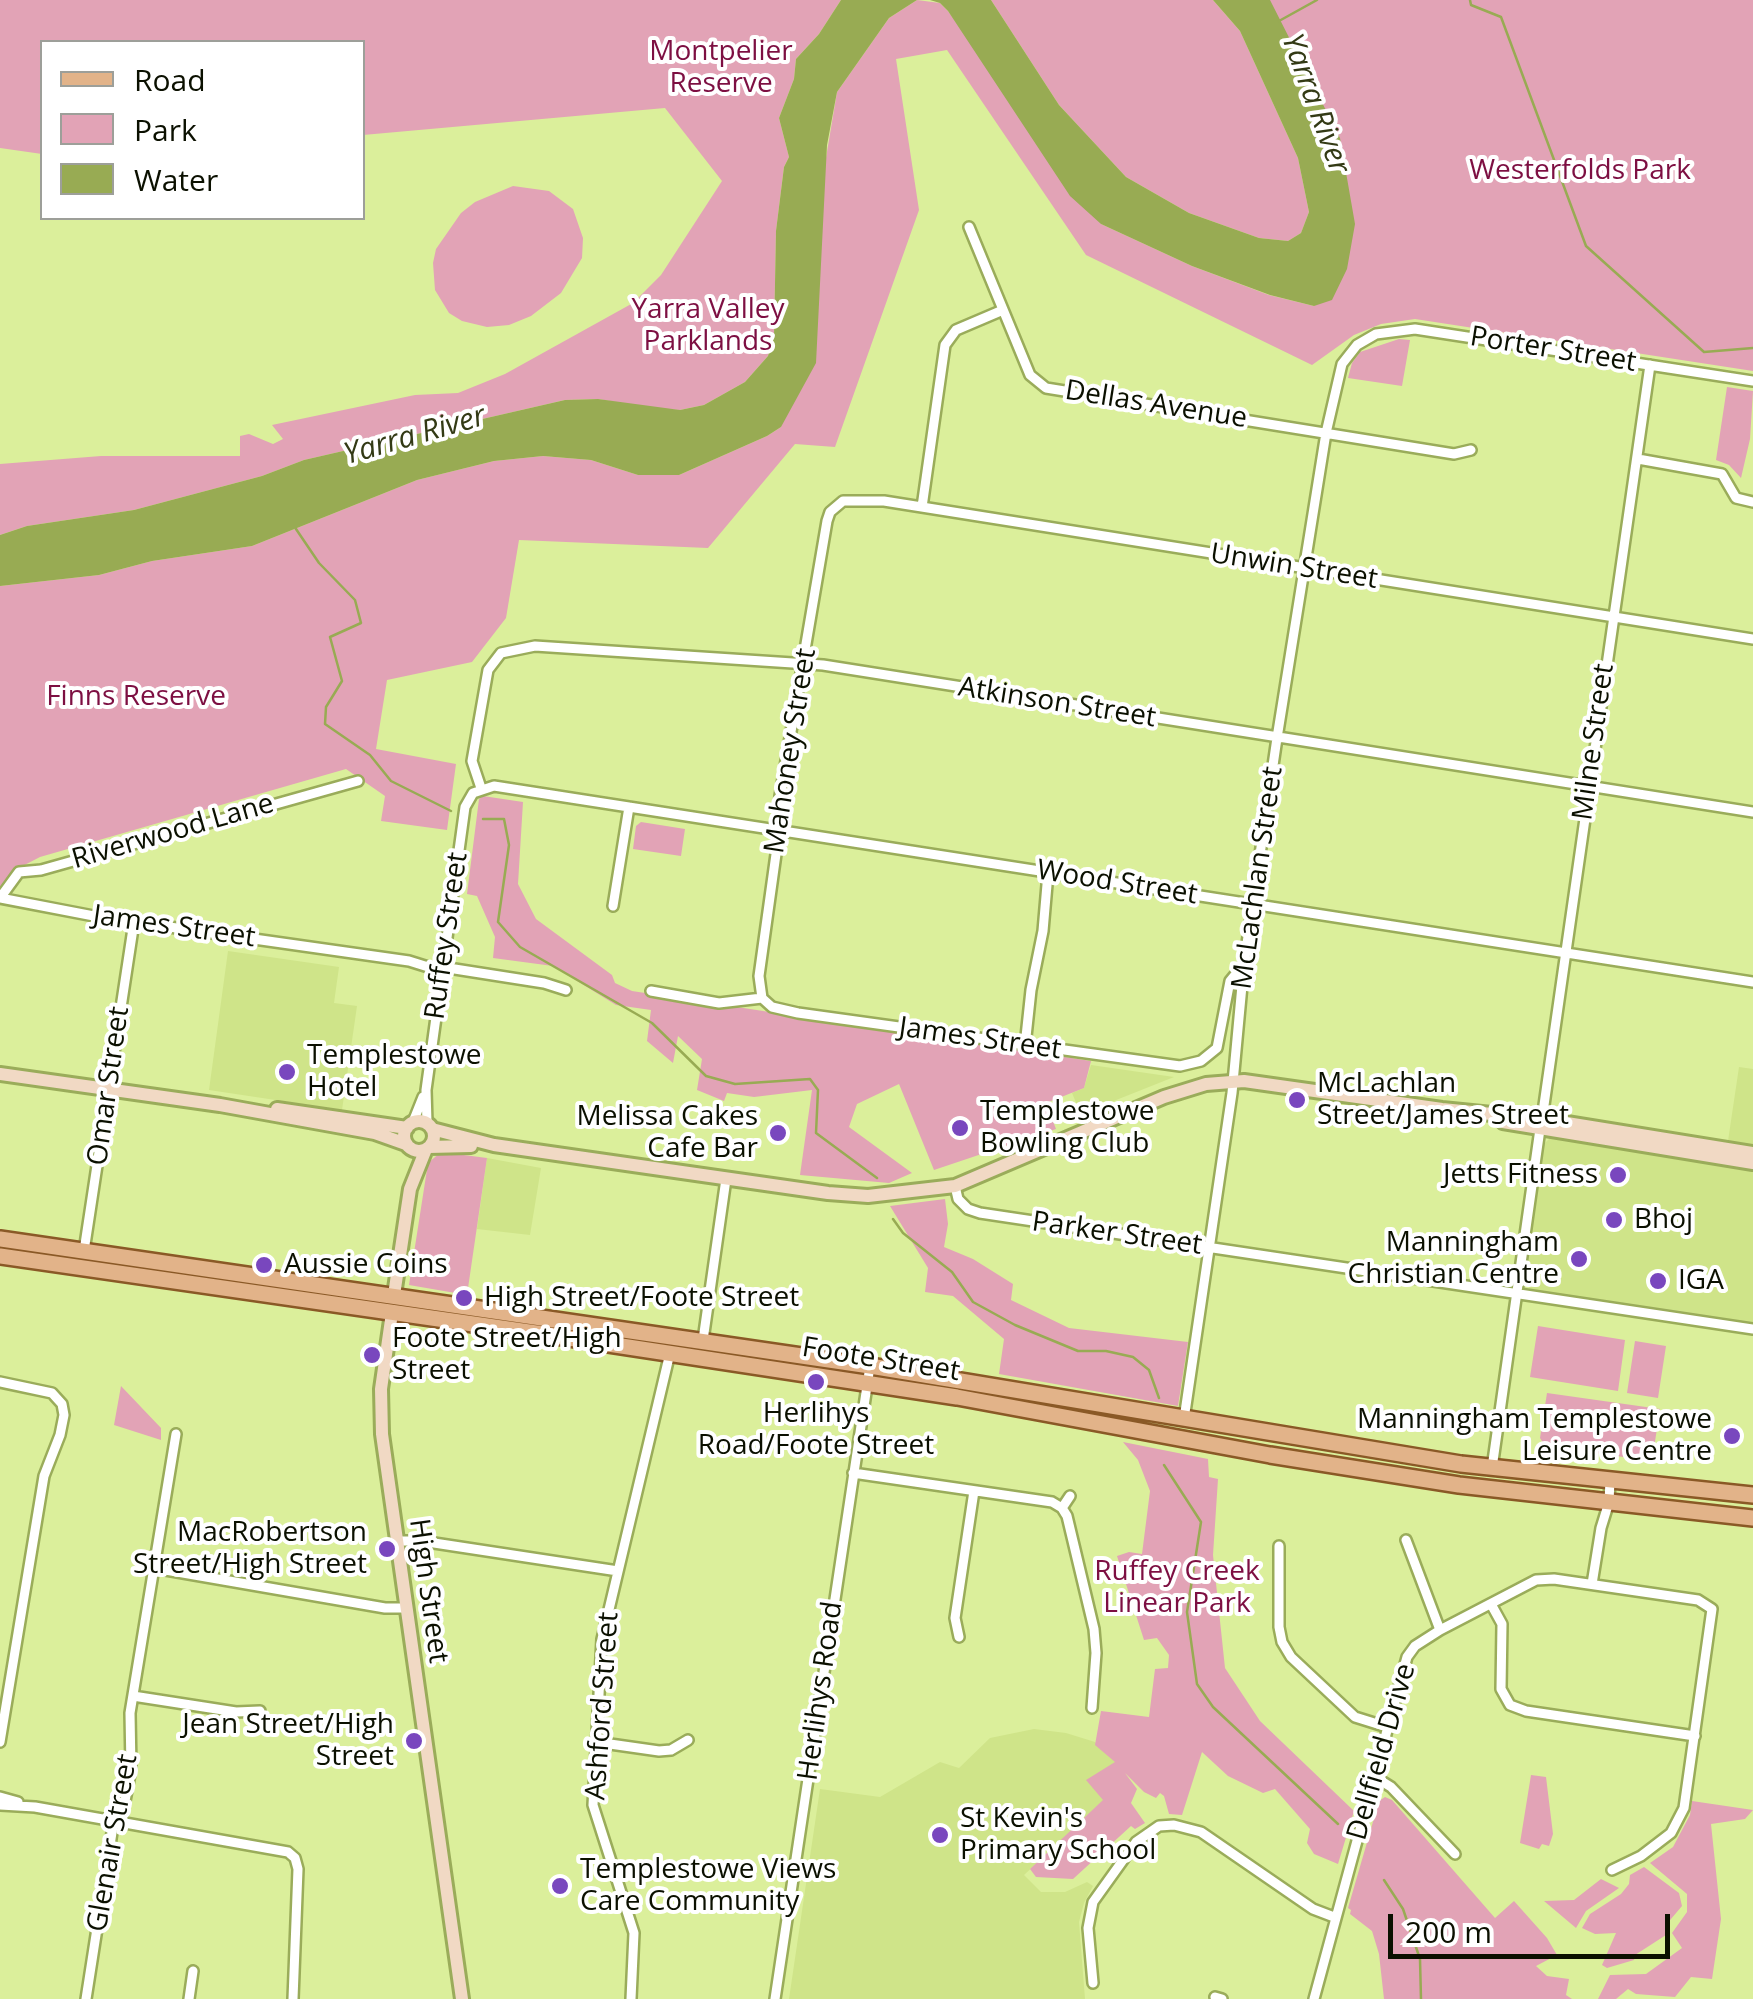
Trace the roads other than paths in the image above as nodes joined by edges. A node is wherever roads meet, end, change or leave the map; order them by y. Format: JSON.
{"nodes":[{"id":1,"x":969,"y":227,"type":"dead end"},
{"id":2,"x":1003,"y":310,"type":"junction"},
{"id":3,"x":1357,"y":345,"type":"joint"},
{"id":4,"x":1650,"y":364,"type":"junction"},
{"id":5,"x":1753,"y":381,"type":"edge"},
{"id":6,"x":1326,"y":433,"type":"junction"},
{"id":7,"x":1471,"y":450,"type":"dead end"},
{"id":8,"x":1638,"y":459,"type":"junction"},
{"id":9,"x":1753,"y":502,"type":"edge"},
{"id":10,"x":836,"y":506,"type":"joint"},
{"id":11,"x":922,"y":507,"type":"junction"},
{"id":12,"x":1304,"y":568,"type":"junction"},
{"id":13,"x":1612,"y":616,"type":"junction"},
{"id":14,"x":1753,"y":639,"type":"edge"},
{"id":15,"x":804,"y":664,"type":"junction"},
{"id":16,"x":1278,"y":738,"type":"junction"},
{"id":17,"x":358,"y":781,"type":"dead end"},
{"id":18,"x":1588,"y":786,"type":"junction"},
{"id":19,"x":481,"y":788,"type":"junction"},
{"id":20,"x":628,"y":807,"type":"junction"},
{"id":21,"x":1753,"y":812,"type":"edge"},
{"id":22,"x":777,"y":829,"type":"junction"},
{"id":23,"x":1048,"y":873,"type":"junction"},
{"id":24,"x":0,"y":898,"type":"edge"},
{"id":25,"x":1253,"y":904,"type":"junction"},
{"id":26,"x":613,"y":906,"type":"dead end"},
{"id":27,"x":134,"y":922,"type":"junction"},
{"id":28,"x":1565,"y":954,"type":"junction"},
{"id":29,"x":1244,"y":964,"type":"junction"},
{"id":30,"x":442,"y":967,"type":"junction"},
{"id":31,"x":1753,"y":982,"type":"edge"},
{"id":32,"x":566,"y":990,"type":"dead end"},
{"id":33,"x":651,"y":991,"type":"dead end"},
{"id":34,"x":762,"y":998,"type":"junction"},
{"id":35,"x":1025,"y":1046,"type":"junction"},
{"id":36,"x":0,"y":1073,"type":"edge"},
{"id":37,"x":1232,"y":1081,"type":"junction"},
{"id":38,"x":108,"y":1089,"type":"junction"},
{"id":39,"x":220,"y":1105,"type":"junction"},
{"id":40,"x":1541,"y":1124,"type":"junction"},
{"id":41,"x":420,"y":1126,"type":"junction"},
{"id":42,"x":1663,"y":1143,"type":"junction"},
{"id":43,"x":407,"y":1145,"type":"junction"},
{"id":44,"x":494,"y":1145,"type":"junction"},
{"id":45,"x":428,"y":1148,"type":"junction"},
{"id":46,"x":1753,"y":1152,"type":"edge"},
{"id":47,"x":1753,"y":1163,"type":"edge"},
{"id":48,"x":726,"y":1179,"type":"junction"},
{"id":49,"x":954,"y":1186,"type":"junction"},
{"id":50,"x":410,"y":1189,"type":"junction"},
{"id":51,"x":0,"y":1239,"type":"edge"},
{"id":52,"x":1208,"y":1248,"type":"junction"},
{"id":53,"x":84,"y":1251,"type":"junction"},
{"id":54,"x":0,"y":1256,"type":"edge"},
{"id":55,"x":394,"y":1295,"type":"junction"},
{"id":56,"x":1518,"y":1296,"type":"junction"},
{"id":57,"x":392,"y":1313,"type":"junction"},
{"id":58,"x":1753,"y":1330,"type":"edge"},
{"id":59,"x":703,"y":1340,"type":"junction"},
{"id":60,"x":670,"y":1353,"type":"junction"},
{"id":61,"x":870,"y":1366,"type":"junction"},
{"id":62,"x":0,"y":1382,"type":"edge"},
{"id":63,"x":867,"y":1383,"type":"junction"},
{"id":64,"x":1184,"y":1419,"type":"junction"},
{"id":65,"x":176,"y":1434,"type":"dead end"},
{"id":66,"x":1181,"y":1437,"type":"junction"},
{"id":67,"x":1492,"y":1468,"type":"junction"},
{"id":68,"x":853,"y":1473,"type":"junction"},
{"id":69,"x":1610,"y":1480,"type":"junction"},
{"id":70,"x":1490,"y":1489,"type":"junction"},
{"id":71,"x":974,"y":1490,"type":"junction"},
{"id":72,"x":1750,"y":1495,"type":"edge"},
{"id":73,"x":1070,"y":1496,"type":"dead end"},
{"id":74,"x":1601,"y":1502,"type":"junction"},
{"id":75,"x":1062,"y":1508,"type":"junction"},
{"id":76,"x":1749,"y":1518,"type":"edge"},
{"id":77,"x":1406,"y":1540,"type":"dead end"},
{"id":78,"x":396,"y":1542,"type":"junction"},
{"id":79,"x":1279,"y":1546,"type":"dead end"},
{"id":80,"x":154,"y":1568,"type":"junction"},
{"id":81,"x":618,"y":1571,"type":"junction"},
{"id":82,"x":1592,"y":1584,"type":"junction"},
{"id":83,"x":1491,"y":1604,"type":"junction"},
{"id":84,"x":406,"y":1608,"type":"junction"},
{"id":85,"x":1440,"y":1630,"type":"junction"},
{"id":86,"x":959,"y":1637,"type":"dead end"},
{"id":87,"x":5,"y":1684,"type":"edge"},
{"id":88,"x":133,"y":1696,"type":"junction"},
{"id":89,"x":1092,"y":1708,"type":"dead end"},
{"id":90,"x":260,"y":1711,"type":"dead end"},
{"id":91,"x":1388,"y":1727,"type":"junction"},
{"id":92,"x":1695,"y":1736,"type":"junction"},
{"id":93,"x":688,"y":1740,"type":"dead end"},
{"id":94,"x":0,"y":1742,"type":"edge"},
{"id":95,"x":596,"y":1742,"type":"junction"},
{"id":96,"x":1375,"y":1777,"type":"junction"},
{"id":97,"x":0,"y":1797,"type":"edge"},
{"id":98,"x":0,"y":1805,"type":"edge"},
{"id":99,"x":35,"y":1807,"type":"junction"},
{"id":100,"x":118,"y":1821,"type":"junction"},
{"id":101,"x":1455,"y":1854,"type":"dead end"},
{"id":102,"x":1612,"y":1870,"type":"dead end"},
{"id":103,"x":1334,"y":1918,"type":"junction"},
{"id":104,"x":193,"y":1971,"type":"dead end"},
{"id":105,"x":1093,"y":1983,"type":"dead end"},
{"id":106,"x":86,"y":1999,"type":"edge"},
{"id":107,"x":189,"y":1999,"type":"edge"},
{"id":108,"x":293,"y":1999,"type":"edge"},
{"id":109,"x":462,"y":1999,"type":"edge"},
{"id":110,"x":631,"y":1999,"type":"edge"},
{"id":111,"x":776,"y":1999,"type":"edge"},
{"id":112,"x":1314,"y":1999,"type":"edge"}],
"edges":[{"from":1,"to":2,"type":"street","name":"Dellas Avenue"},
{"from":2,"to":6,"type":"street","name":"Dellas Avenue"},
{"from":2,"to":11,"type":"street"},
{"from":3,"to":4,"type":"street","name":"Porter Street"},
{"from":3,"to":6,"type":"street","name":"McLachlan Street"},
{"from":4,"to":5,"type":"street","name":"Porter Street"},
{"from":4,"to":8,"type":"street","name":"Milne Street"},
{"from":6,"to":7,"type":"street","name":"Dellas Avenue"},
{"from":6,"to":12,"type":"street","name":"McLachlan Street"},
{"from":8,"to":9,"type":"street"},
{"from":8,"to":13,"type":"street","name":"Milne Street"},
{"from":10,"to":11,"type":"street","name":"Unwin Street"},
{"from":10,"to":15,"type":"street","name":"Mahoney Street"},
{"from":11,"to":12,"type":"street","name":"Unwin Street"},
{"from":12,"to":13,"type":"street","name":"Unwin Street"},
{"from":12,"to":16,"type":"street","name":"McLachlan Street"},
{"from":13,"to":14,"type":"street","name":"Unwin Street"},
{"from":13,"to":18,"type":"street","name":"Milne Street"},
{"from":15,"to":16,"type":"street","name":"Atkinson Street"},
{"from":15,"to":19,"type":"street","name":"Atkinson Street"},
{"from":15,"to":22,"type":"street","name":"Mahoney Street"},
{"from":16,"to":18,"type":"street","name":"Atkinson Street"},
{"from":16,"to":25,"type":"street","name":"McLachlan Street"},
{"from":17,"to":24,"type":"street","name":"Riverwood Lane"},
{"from":18,"to":21,"type":"street","name":"Atkinson Street"},
{"from":18,"to":28,"type":"street","name":"Milne Street"},
{"from":19,"to":20,"type":"street","name":"Wood Street"},
{"from":19,"to":30,"type":"street","name":"Ruffey Street"},
{"from":20,"to":22,"type":"street","name":"Wood Street"},
{"from":20,"to":26,"type":"street"},
{"from":22,"to":23,"type":"street","name":"Wood Street"},
{"from":22,"to":34,"type":"street","name":"Mahoney Street"},
{"from":23,"to":25,"type":"street","name":"Wood Street"},
{"from":23,"to":35,"type":"street"},
{"from":24,"to":27,"type":"street","name":"James Street"},
{"from":25,"to":28,"type":"street","name":"Wood Street"},
{"from":25,"to":29,"type":"street","name":"McLachlan Street"},
{"from":27,"to":30,"type":"street","name":"James Street"},
{"from":27,"to":38,"type":"street","name":"Omar Street"},
{"from":28,"to":31,"type":"street","name":"Wood Street"},
{"from":28,"to":40,"type":"street","name":"Milne Street"},
{"from":29,"to":35,"type":"street","name":"James Street"},
{"from":29,"to":37,"type":"street","name":"McLachlan Street"},
{"from":30,"to":32,"type":"street","name":"James Street"},
{"from":30,"to":41,"type":"street","name":"Ruffey Street"},
{"from":33,"to":34,"type":"street","name":"James Street"},
{"from":34,"to":35,"type":"street","name":"James Street"},
{"from":36,"to":38,"type":"main road"},
{"from":37,"to":40,"type":"main road"},
{"from":37,"to":49,"type":"main road"},
{"from":37,"to":52,"type":"street","name":"McLachlan Street"},
{"from":38,"to":39,"type":"main road"},
{"from":38,"to":53,"type":"street","name":"Omar Street"},
{"from":39,"to":41,"type":"main road"},
{"from":39,"to":43,"type":"main road"},
{"from":40,"to":42,"type":"main road"},
{"from":40,"to":56,"type":"street","name":"Milne Street"},
{"from":41,"to":43,"type":"main road","name":"High Street"},
{"from":41,"to":44,"type":"main road"},
{"from":41,"to":45,"type":"main road","name":"High Street"},
{"from":42,"to":46,"type":"main road"},
{"from":42,"to":47,"type":"main road"},
{"from":43,"to":45,"type":"main road"},
{"from":43,"to":50,"type":"main road","name":"High Street"},
{"from":44,"to":45,"type":"main road"},
{"from":44,"to":48,"type":"main road"},
{"from":45,"to":50,"type":"main road","name":"High Street"},
{"from":48,"to":49,"type":"main road"},
{"from":48,"to":59,"type":"street"},
{"from":49,"to":52,"type":"street","name":"Parker Street"},
{"from":50,"to":55,"type":"main road","name":"High Street"},
{"from":51,"to":53,"type":"main road","name":"Foote Street"},
{"from":52,"to":56,"type":"street","name":"Parker Street"},
{"from":52,"to":64,"type":"street","name":"McLachlan Street"},
{"from":53,"to":55,"type":"main road","name":"Foote Street"},
{"from":54,"to":57,"type":"main road","name":"Foote Street"},
{"from":55,"to":57,"type":"main road","name":"High Street"},
{"from":55,"to":59,"type":"main road","name":"Foote Street"},
{"from":56,"to":58,"type":"street","name":"Parker Street"},
{"from":56,"to":67,"type":"street","name":"Milne Street"},
{"from":57,"to":60,"type":"main road","name":"Foote Street"},
{"from":57,"to":78,"type":"main road","name":"High Street"},
{"from":59,"to":61,"type":"main road","name":"Foote Street"},
{"from":60,"to":63,"type":"main road","name":"Foote Street"},
{"from":60,"to":81,"type":"street","name":"Ashford Street"},
{"from":61,"to":63,"type":"street","name":"Herlihys Road"},
{"from":61,"to":64,"type":"main road","name":"Foote Street"},
{"from":62,"to":87,"type":"street"},
{"from":63,"to":66,"type":"main road","name":"Foote Street"},
{"from":63,"to":68,"type":"street","name":"Herlihys Road"},
{"from":64,"to":66,"type":"main road"},
{"from":64,"to":67,"type":"main road","name":"Foote Street"},
{"from":65,"to":80,"type":"street","name":"Glenair Street"},
{"from":66,"to":70,"type":"main road","name":"Foote Street"},
{"from":67,"to":69,"type":"main road","name":"Foote Street"},
{"from":67,"to":70,"type":"main road"},
{"from":68,"to":71,"type":"street"},
{"from":68,"to":111,"type":"street","name":"Herlihys Road"},
{"from":69,"to":72,"type":"main road","name":"Foote Street"},
{"from":69,"to":74,"type":"street"},
{"from":70,"to":74,"type":"main road","name":"Foote Street"},
{"from":71,"to":75,"type":"street"},
{"from":71,"to":86,"type":"street"},
{"from":72,"to":76,"type":"main road"},
{"from":73,"to":75,"type":"street"},
{"from":74,"to":76,"type":"main road","name":"Foote Street"},
{"from":74,"to":82,"type":"street"},
{"from":75,"to":89,"type":"street"},
{"from":77,"to":85,"type":"street"},
{"from":78,"to":81,"type":"street"},
{"from":78,"to":84,"type":"main road","name":"High Street"},
{"from":79,"to":91,"type":"street"},
{"from":80,"to":84,"type":"street"},
{"from":80,"to":88,"type":"street","name":"Glenair Street"},
{"from":81,"to":95,"type":"street","name":"Ashford Street"},
{"from":82,"to":83,"type":"street","name":"Dellfield Drive"},
{"from":82,"to":92,"type":"street","name":"Dellfield Drive"},
{"from":83,"to":85,"type":"street","name":"Dellfield Drive"},
{"from":83,"to":92,"type":"street"},
{"from":84,"to":109,"type":"main road","name":"High Street"},
{"from":85,"to":91,"type":"street","name":"Dellfield Drive"},
{"from":87,"to":94,"type":"street"},
{"from":88,"to":90,"type":"street"},
{"from":88,"to":100,"type":"street","name":"Glenair Street"},
{"from":91,"to":96,"type":"street","name":"Dellfield Drive"},
{"from":92,"to":102,"type":"street"},
{"from":93,"to":95,"type":"street"},
{"from":95,"to":110,"type":"street","name":"Ashford Street"},
{"from":96,"to":101,"type":"street"},
{"from":96,"to":103,"type":"street","name":"Dellfield Drive"},
{"from":97,"to":99,"type":"street"},
{"from":98,"to":99,"type":"street"},
{"from":99,"to":100,"type":"street"},
{"from":100,"to":106,"type":"street","name":"Glenair Street"},
{"from":100,"to":108,"type":"street"},
{"from":103,"to":105,"type":"street"},
{"from":103,"to":112,"type":"street","name":"Dellfield Drive"},
{"from":104,"to":107,"type":"street"}]}
